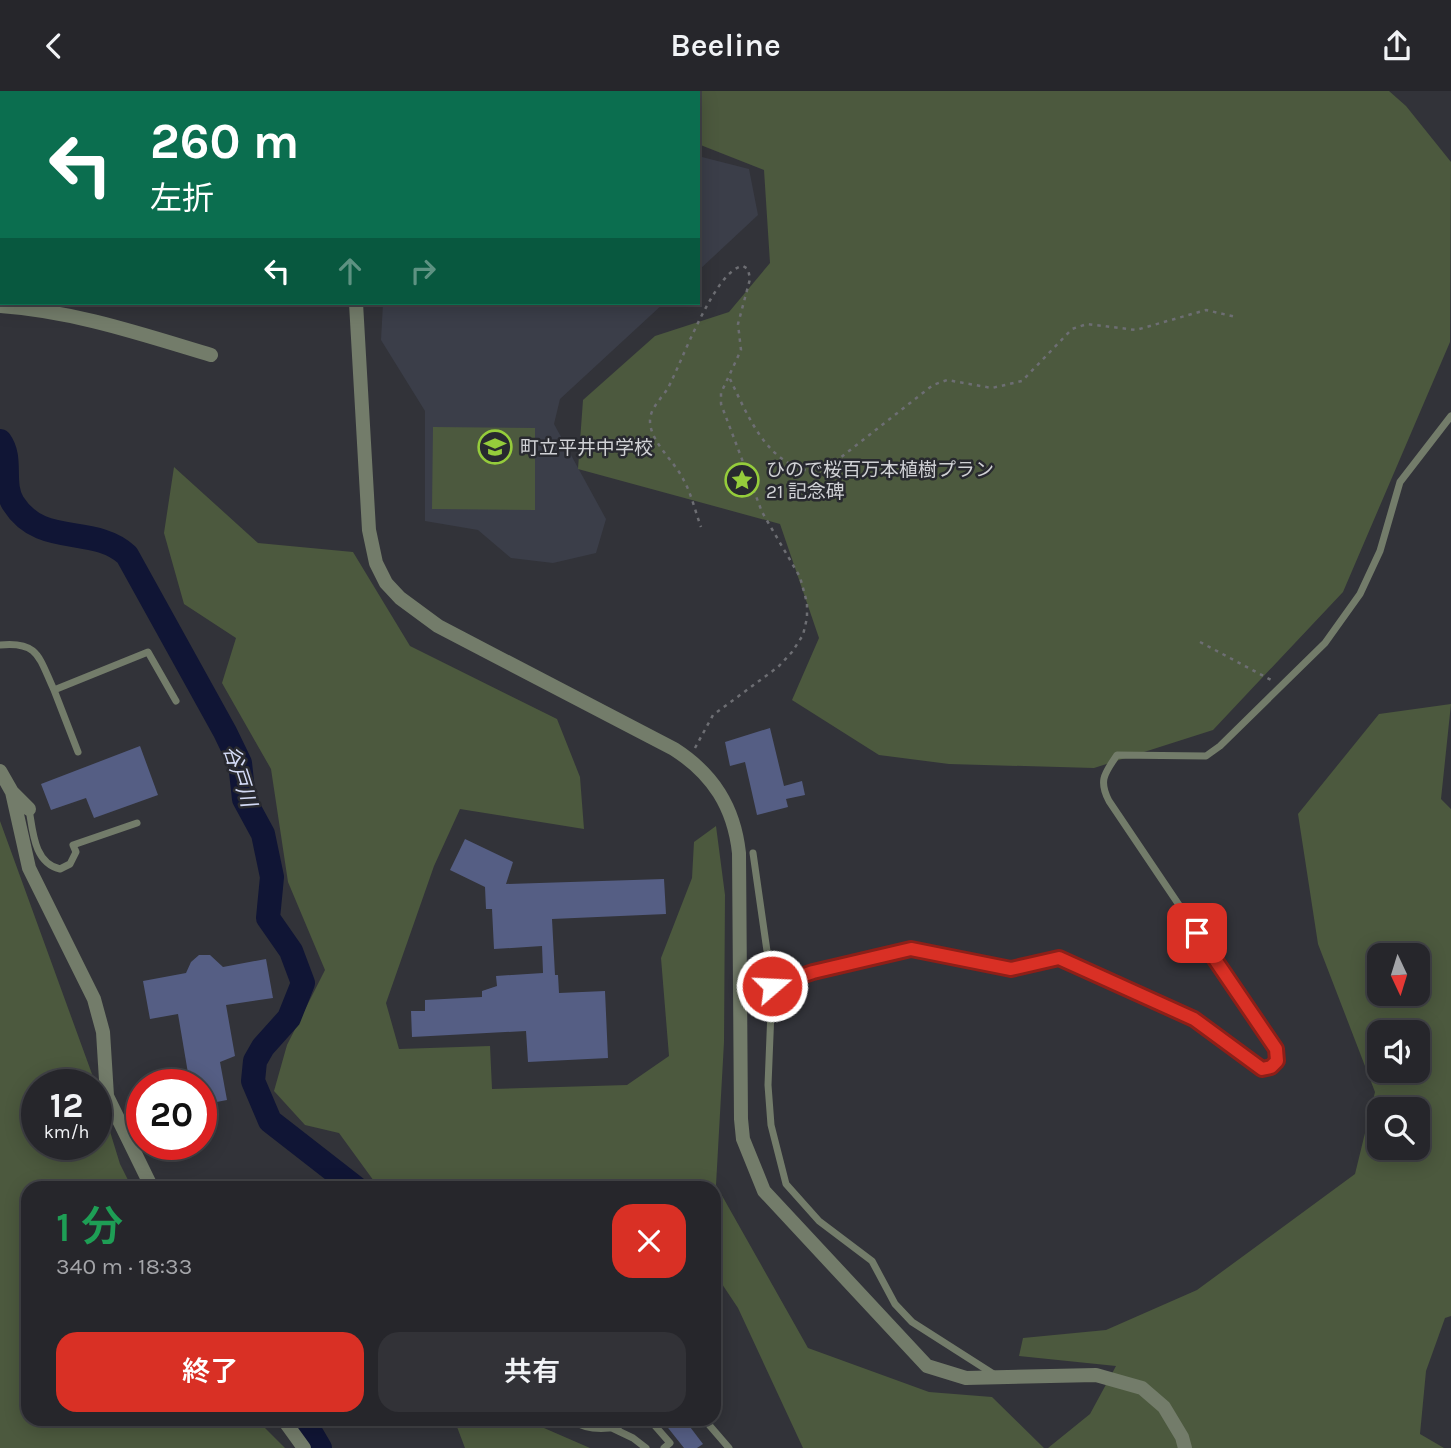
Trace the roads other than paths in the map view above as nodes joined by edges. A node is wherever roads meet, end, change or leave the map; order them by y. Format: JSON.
{"nodes":[{"id":1,"x":356,"y":305,"type":"edge"},
{"id":2,"x":2,"y":306,"type":"edge"},
{"id":3,"x":211,"y":355,"type":"dead end"},
{"id":4,"x":1451,"y":416,"type":"edge"},
{"id":5,"x":0,"y":645,"type":"edge"},
{"id":6,"x":54,"y":690,"type":"junction"},
{"id":7,"x":176,"y":701,"type":"dead end"},
{"id":8,"x":78,"y":752,"type":"dead end"},
{"id":9,"x":0,"y":771,"type":"edge"},
{"id":10,"x":12,"y":792,"type":"junction"},
{"id":11,"x":29,"y":809,"type":"joint"},
{"id":12,"x":137,"y":823,"type":"dead end"},
{"id":13,"x":752,"y":853,"type":"dead end"},
{"id":14,"x":772,"y":986,"type":"junction"},
{"id":15,"x":149,"y":1181,"type":"edge"},
{"id":16,"x":999,"y":1377,"type":"junction"},
{"id":17,"x":287,"y":1426,"type":"edge"},
{"id":18,"x":579,"y":1426,"type":"edge"},
{"id":19,"x":617,"y":1426,"type":"edge"},
{"id":20,"x":655,"y":1426,"type":"edge"},
{"id":21,"x":710,"y":1426,"type":"edge"},
{"id":22,"x":612,"y":1428,"type":"junction"},
{"id":23,"x":304,"y":1448,"type":"edge"},
{"id":24,"x":646,"y":1448,"type":"edge"},
{"id":25,"x":664,"y":1448,"type":"edge"},
{"id":26,"x":729,"y":1448,"type":"edge"},
{"id":27,"x":1185,"y":1448,"type":"edge"}],
"edges":[{"from":1,"to":16,"type":"street"},
{"from":2,"to":3,"type":"street"},
{"from":4,"to":14,"type":"lane"},
{"from":5,"to":6,"type":"lane"},
{"from":6,"to":7,"type":"lane"},
{"from":6,"to":8,"type":"lane"},
{"from":9,"to":10,"type":"street"},
{"from":10,"to":11,"type":"street"},
{"from":10,"to":15,"type":"street"},
{"from":11,"to":12,"type":"lane"},
{"from":13,"to":14,"type":"lane"},
{"from":14,"to":16,"type":"lane"},
{"from":16,"to":27,"type":"street"},
{"from":17,"to":23,"type":"street"},
{"from":18,"to":22,"type":"lane"},
{"from":19,"to":22,"type":"lane"},
{"from":20,"to":25,"type":"lane"},
{"from":21,"to":26,"type":"lane"},
{"from":22,"to":24,"type":"lane"}]}
